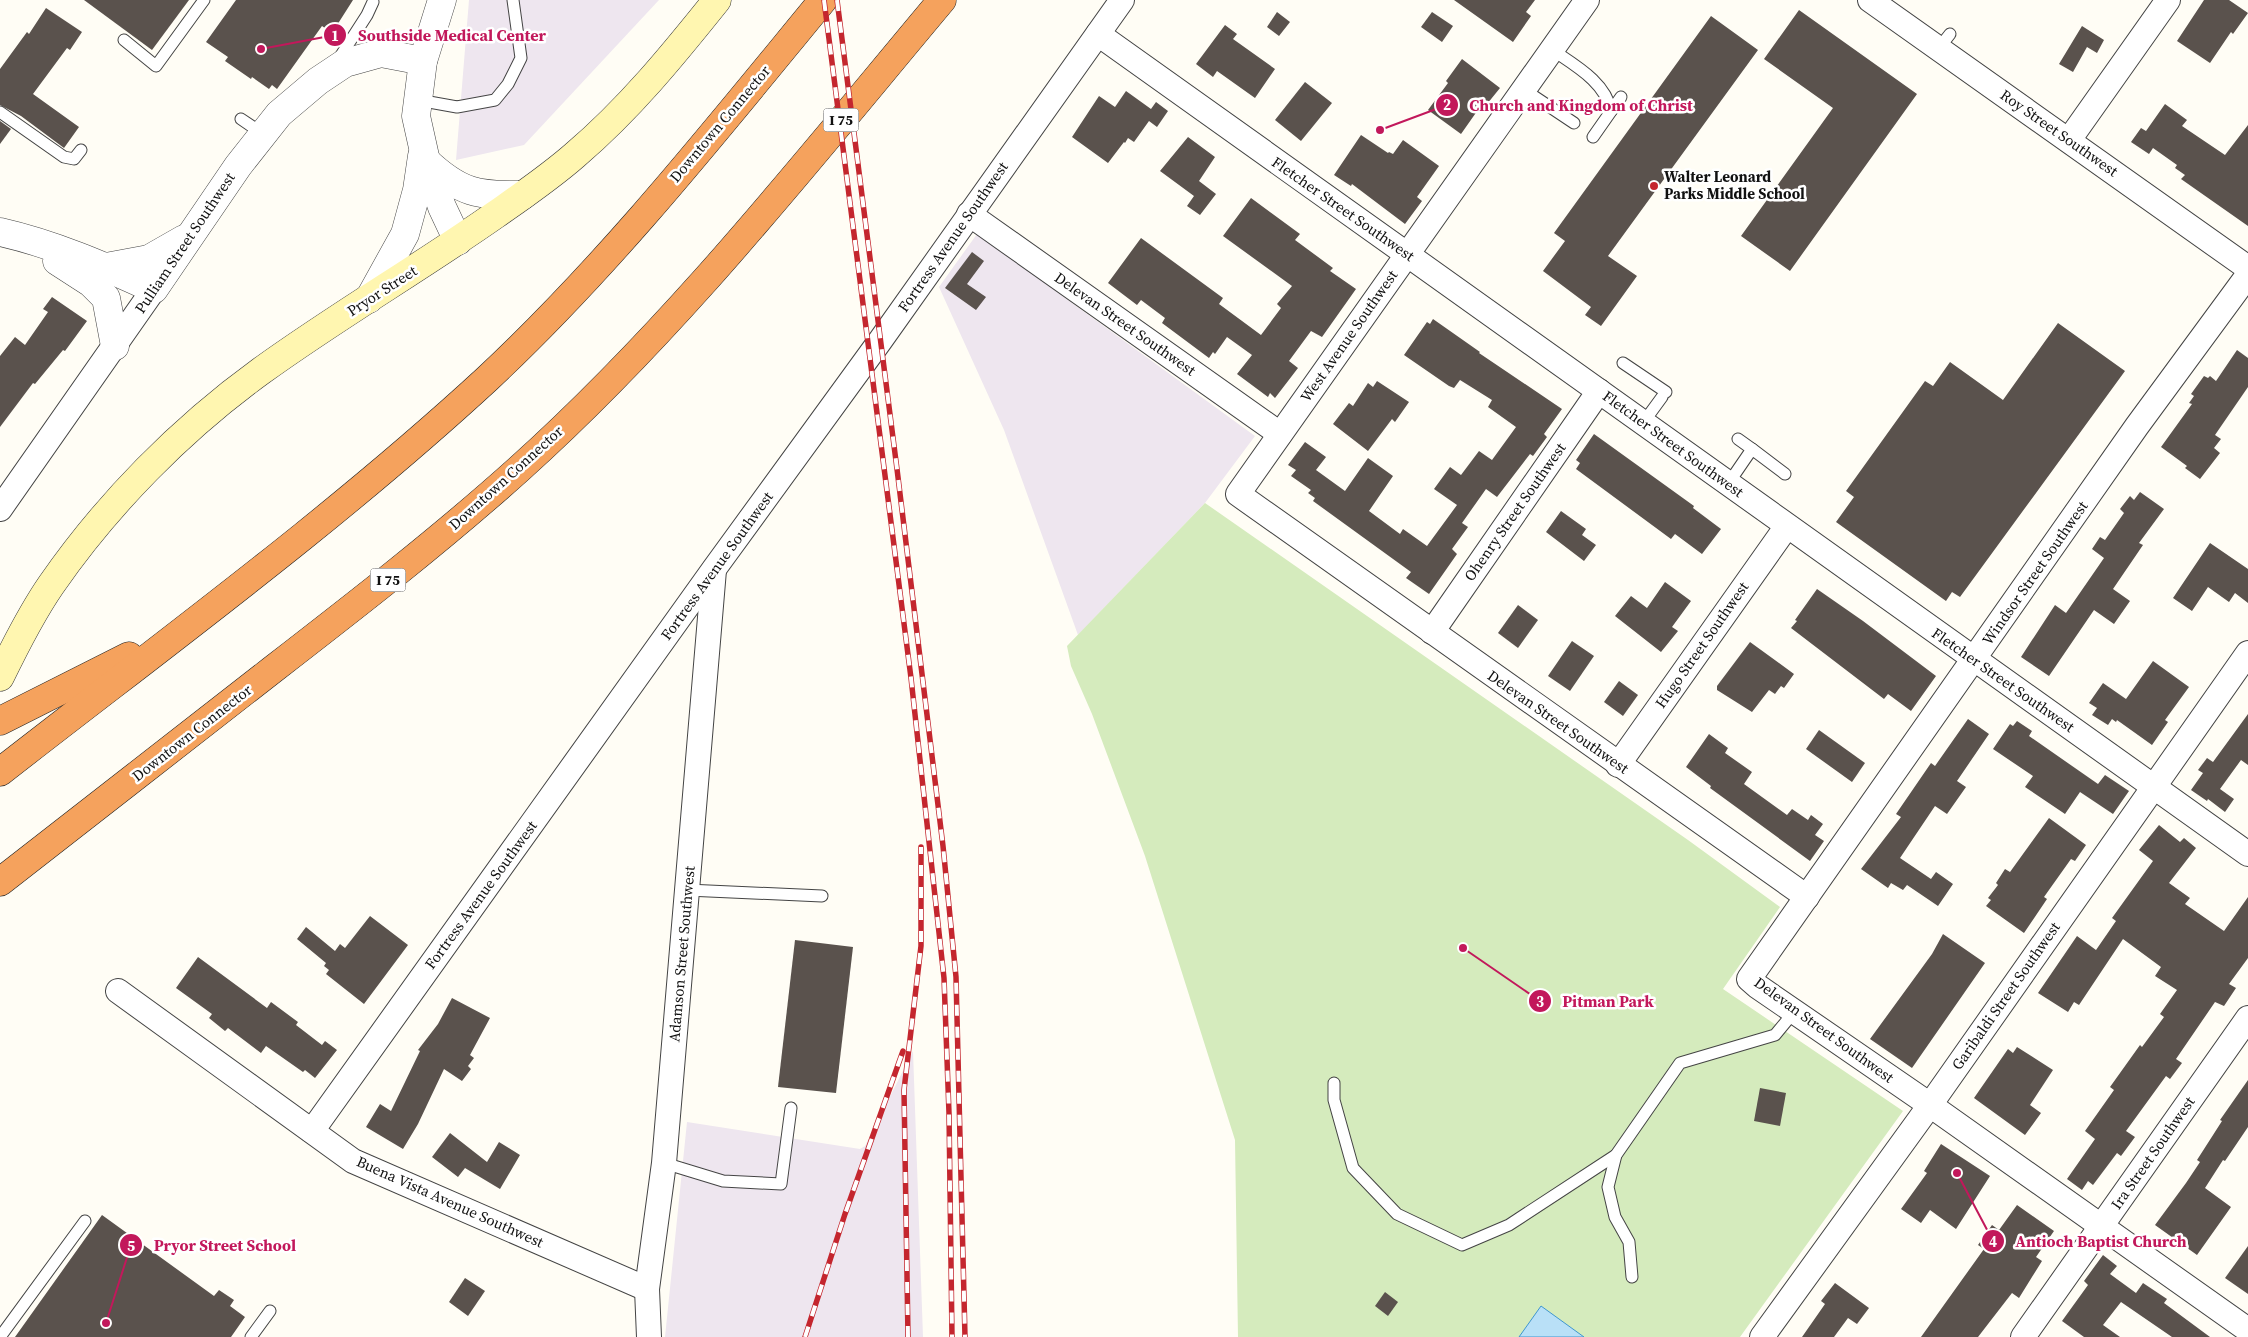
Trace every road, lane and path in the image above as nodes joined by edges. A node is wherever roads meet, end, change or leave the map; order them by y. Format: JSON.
{"nodes":[{"id":1,"x":204,"y":0,"type":"edge"},
{"id":2,"x":442,"y":0,"type":"edge"},
{"id":3,"x":512,"y":0,"type":"edge"},
{"id":4,"x":717,"y":0,"type":"edge"},
{"id":5,"x":823,"y":0,"type":"edge"},
{"id":6,"x":942,"y":0,"type":"edge"},
{"id":7,"x":1122,"y":0,"type":"edge"},
{"id":8,"x":1587,"y":0,"type":"edge"},
{"id":9,"x":2168,"y":0,"type":"edge"},
{"id":10,"x":1875,"y":1,"type":"edge"},
{"id":11,"x":373,"y":2,"type":"dead end"},
{"id":12,"x":1098,"y":34,"type":"junction"},
{"id":13,"x":124,"y":40,"type":"dead end"},
{"id":14,"x":1551,"y":49,"type":"junction"},
{"id":15,"x":423,"y":61,"type":"junction"},
{"id":16,"x":330,"y":73,"type":"junction"},
{"id":17,"x":1523,"y":89,"type":"junction"},
{"id":18,"x":1621,"y":97,"type":"dead end"},
{"id":19,"x":417,"y":100,"type":"junction"},
{"id":20,"x":1611,"y":111,"type":"junction"},
{"id":21,"x":0,"y":112,"type":"edge"},
{"id":22,"x":241,"y":119,"type":"dead end"},
{"id":23,"x":1574,"y":123,"type":"dead end"},
{"id":24,"x":263,"y":134,"type":"junction"},
{"id":25,"x":1594,"y":137,"type":"dead end"},
{"id":26,"x":2069,"y":140,"type":"junction"},
{"id":27,"x":80,"y":150,"type":"dead end"},
{"id":28,"x":424,"y":154,"type":"junction"},
{"id":29,"x":523,"y":196,"type":"junction"},
{"id":30,"x":969,"y":214,"type":"junction"},
{"id":31,"x":0,"y":232,"type":"edge"},
{"id":32,"x":192,"y":234,"type":"junction"},
{"id":33,"x":33,"y":241,"type":"junction"},
{"id":34,"x":458,"y":241,"type":"junction"},
{"id":35,"x":1407,"y":254,"type":"junction"},
{"id":36,"x":106,"y":267,"type":"junction"},
{"id":37,"x":2248,"y":268,"type":"edge"},
{"id":38,"x":2248,"y":275,"type":"edge"},
{"id":39,"x":154,"y":289,"type":"junction"},
{"id":40,"x":369,"y":299,"type":"junction"},
{"id":41,"x":115,"y":346,"type":"junction"},
{"id":42,"x":1623,"y":363,"type":"dead end"},
{"id":43,"x":1599,"y":391,"type":"junction"},
{"id":44,"x":1643,"y":423,"type":"junction"},
{"id":45,"x":1280,"y":434,"type":"junction"},
{"id":46,"x":1738,"y":439,"type":"dead end"},
{"id":47,"x":1752,"y":449,"type":"junction"},
{"id":48,"x":1785,"y":474,"type":"dead end"},
{"id":49,"x":1728,"y":484,"type":"junction"},
{"id":50,"x":0,"y":508,"type":"edge"},
{"id":51,"x":1787,"y":526,"type":"junction"},
{"id":52,"x":1317,"y":551,"type":"joint"},
{"id":53,"x":714,"y":569,"type":"junction"},
{"id":54,"x":184,"y":629,"type":"junction"},
{"id":55,"x":1432,"y":632,"type":"junction"},
{"id":56,"x":2248,"y":653,"type":"edge"},
{"id":57,"x":1974,"y":659,"type":"junction"},
{"id":58,"x":0,"y":677,"type":"edge"},
{"id":59,"x":0,"y":721,"type":"edge"},
{"id":60,"x":1618,"y":765,"type":"junction"},
{"id":61,"x":0,"y":772,"type":"edge"},
{"id":62,"x":2153,"y":787,"type":"junction"},
{"id":63,"x":2248,"y":854,"type":"edge"},
{"id":64,"x":0,"y":882,"type":"edge"},
{"id":65,"x":687,"y":890,"type":"junction"},
{"id":66,"x":822,"y":896,"type":"dead end"},
{"id":67,"x":1807,"y":897,"type":"junction"},
{"id":68,"x":118,"y":991,"type":"dead end"},
{"id":69,"x":1794,"y":1012,"type":"junction"},
{"id":70,"x":2248,"y":1018,"type":"edge"},
{"id":71,"x":1334,"y":1084,"type":"dead end"},
{"id":72,"x":1930,"y":1105,"type":"junction"},
{"id":73,"x":790,"y":1108,"type":"dead end"},
{"id":74,"x":312,"y":1131,"type":"junction"},
{"id":75,"x":1616,"y":1155,"type":"junction"},
{"id":76,"x":664,"y":1163,"type":"junction"},
{"id":77,"x":85,"y":1221,"type":"dead end"},
{"id":78,"x":2101,"y":1226,"type":"junction"},
{"id":79,"x":1632,"y":1277,"type":"dead end"},
{"id":80,"x":647,"y":1289,"type":"junction"},
{"id":81,"x":270,"y":1311,"type":"dead end"},
{"id":82,"x":2248,"y":1330,"type":"edge"},
{"id":83,"x":0,"y":1337,"type":"edge"},
{"id":84,"x":251,"y":1337,"type":"edge"},
{"id":85,"x":649,"y":1337,"type":"edge"},
{"id":86,"x":1762,"y":1337,"type":"edge"},
{"id":87,"x":2023,"y":1337,"type":"edge"}],
"edges":[{"from":1,"to":13,"type":"lane"},
{"from":2,"to":15,"type":"street"},
{"from":3,"to":19,"type":"lane"},
{"from":4,"to":29,"type":"main road","name":"Pryor Street"},
{"from":5,"to":54,"type":"highway","name":"Downtown Connector"},
{"from":6,"to":64,"type":"highway","name":"Downtown Connector","number":"I 75"},
{"from":7,"to":12,"type":"street","name":"Fortress Avenue Southwest"},
{"from":8,"to":14,"type":"street","name":"West Avenue Southwest"},
{"from":9,"to":26,"type":"street"},
{"from":10,"to":26,"type":"street","name":"Roy Street Southwest"},
{"from":11,"to":16,"type":"lane"},
{"from":12,"to":30,"type":"street","name":"Fortress Avenue Southwest"},
{"from":12,"to":35,"type":"street","name":"Fletcher Street Southwest"},
{"from":14,"to":17,"type":"street","name":"West Avenue Southwest"},
{"from":14,"to":20,"type":"lane"},
{"from":15,"to":16,"type":"street","name":"Pulliam Street Southwest"},
{"from":15,"to":19,"type":"street"},
{"from":16,"to":24,"type":"street","name":"Pulliam Street Southwest"},
{"from":17,"to":23,"type":"lane"},
{"from":17,"to":35,"type":"street","name":"West Avenue Southwest"},
{"from":18,"to":20,"type":"lane"},
{"from":19,"to":28,"type":"street"},
{"from":20,"to":25,"type":"lane"},
{"from":21,"to":27,"type":"lane"},
{"from":22,"to":24,"type":"lane"},
{"from":24,"to":32,"type":"street","name":"Pulliam Street Southwest"},
{"from":26,"to":37,"type":"street","name":"Roy Street Southwest"},
{"from":28,"to":29,"type":"street"},
{"from":28,"to":34,"type":"street"},
{"from":28,"to":40,"type":"street"},
{"from":29,"to":34,"type":"main road","name":"Pryor Street"},
{"from":30,"to":45,"type":"street","name":"Delevan Street Southwest"},
{"from":30,"to":53,"type":"street","name":"Fortress Avenue Southwest"},
{"from":31,"to":33,"type":"street"},
{"from":32,"to":36,"type":"street"},
{"from":32,"to":39,"type":"street","name":"Pulliam Street Southwest"},
{"from":33,"to":36,"type":"street"},
{"from":33,"to":41,"type":"street"},
{"from":34,"to":40,"type":"main road","name":"Pryor Street"},
{"from":35,"to":43,"type":"street","name":"Fletcher Street Southwest"},
{"from":35,"to":45,"type":"street","name":"West Avenue Southwest"},
{"from":36,"to":39,"type":"street"},
{"from":38,"to":57,"type":"street","name":"Windsor Street Southwest"},
{"from":39,"to":41,"type":"street","name":"Pulliam Street Southwest"},
{"from":40,"to":58,"type":"main road","name":"Pryor Street"},
{"from":41,"to":50,"type":"street","name":"Pulliam Street Southwest"},
{"from":42,"to":44,"type":"lane"},
{"from":43,"to":44,"type":"street","name":"Fletcher Street Southwest"},
{"from":43,"to":55,"type":"street","name":"Ohenry Street Southwest"},
{"from":44,"to":49,"type":"street","name":"Fletcher Street Southwest"},
{"from":45,"to":52,"type":"street","name":"West Avenue Southwest"},
{"from":46,"to":47,"type":"lane"},
{"from":47,"to":48,"type":"lane"},
{"from":47,"to":49,"type":"lane"},
{"from":49,"to":51,"type":"street","name":"Fletcher Street Southwest"},
{"from":51,"to":57,"type":"street","name":"Fletcher Street Southwest"},
{"from":51,"to":60,"type":"street","name":"Hugo Street Southwest"},
{"from":52,"to":55,"type":"street","name":"Delevan Street Southwest"},
{"from":53,"to":65,"type":"street","name":"Adamson Street Southwest"},
{"from":53,"to":74,"type":"street","name":"Fortress Avenue Southwest"},
{"from":54,"to":59,"type":"highway"},
{"from":54,"to":61,"type":"highway","name":"Downtown Connector"},
{"from":55,"to":60,"type":"street","name":"Delevan Street Southwest"},
{"from":56,"to":62,"type":"street","name":"Garibaldi Street Southwest"},
{"from":57,"to":62,"type":"street","name":"Fletcher Street Southwest"},
{"from":57,"to":67,"type":"street","name":"Windsor Street Southwest"},
{"from":60,"to":67,"type":"street","name":"Delevan Street Southwest"},
{"from":62,"to":63,"type":"street","name":"Fletcher Street Southwest"},
{"from":62,"to":72,"type":"street","name":"Garibaldi Street Southwest"},
{"from":65,"to":66,"type":"lane"},
{"from":65,"to":76,"type":"street","name":"Adamson Street Southwest"},
{"from":67,"to":69,"type":"street","name":"Delevan Street Southwest"},
{"from":68,"to":74,"type":"street","name":"Buena Vista Avenue Southwest"},
{"from":69,"to":72,"type":"street","name":"Delevan Street Southwest"},
{"from":69,"to":75,"type":"lane"},
{"from":70,"to":78,"type":"street","name":"Ira Street Southwest"},
{"from":71,"to":75,"type":"lane"},
{"from":72,"to":78,"type":"street","name":"Delevan Street Southwest"},
{"from":72,"to":86,"type":"street","name":"Garibaldi Street Southwest"},
{"from":73,"to":76,"type":"lane"},
{"from":74,"to":80,"type":"street","name":"Buena Vista Avenue Southwest"},
{"from":75,"to":79,"type":"lane"},
{"from":76,"to":80,"type":"street","name":"Adamson Street Southwest"},
{"from":77,"to":83,"type":"lane"},
{"from":78,"to":82,"type":"street","name":"Delevan Street Southwest"},
{"from":78,"to":87,"type":"street","name":"Ira Street Southwest"},
{"from":80,"to":85,"type":"street","name":"Adamson Street Southwest"},
{"from":81,"to":84,"type":"lane"}]}
